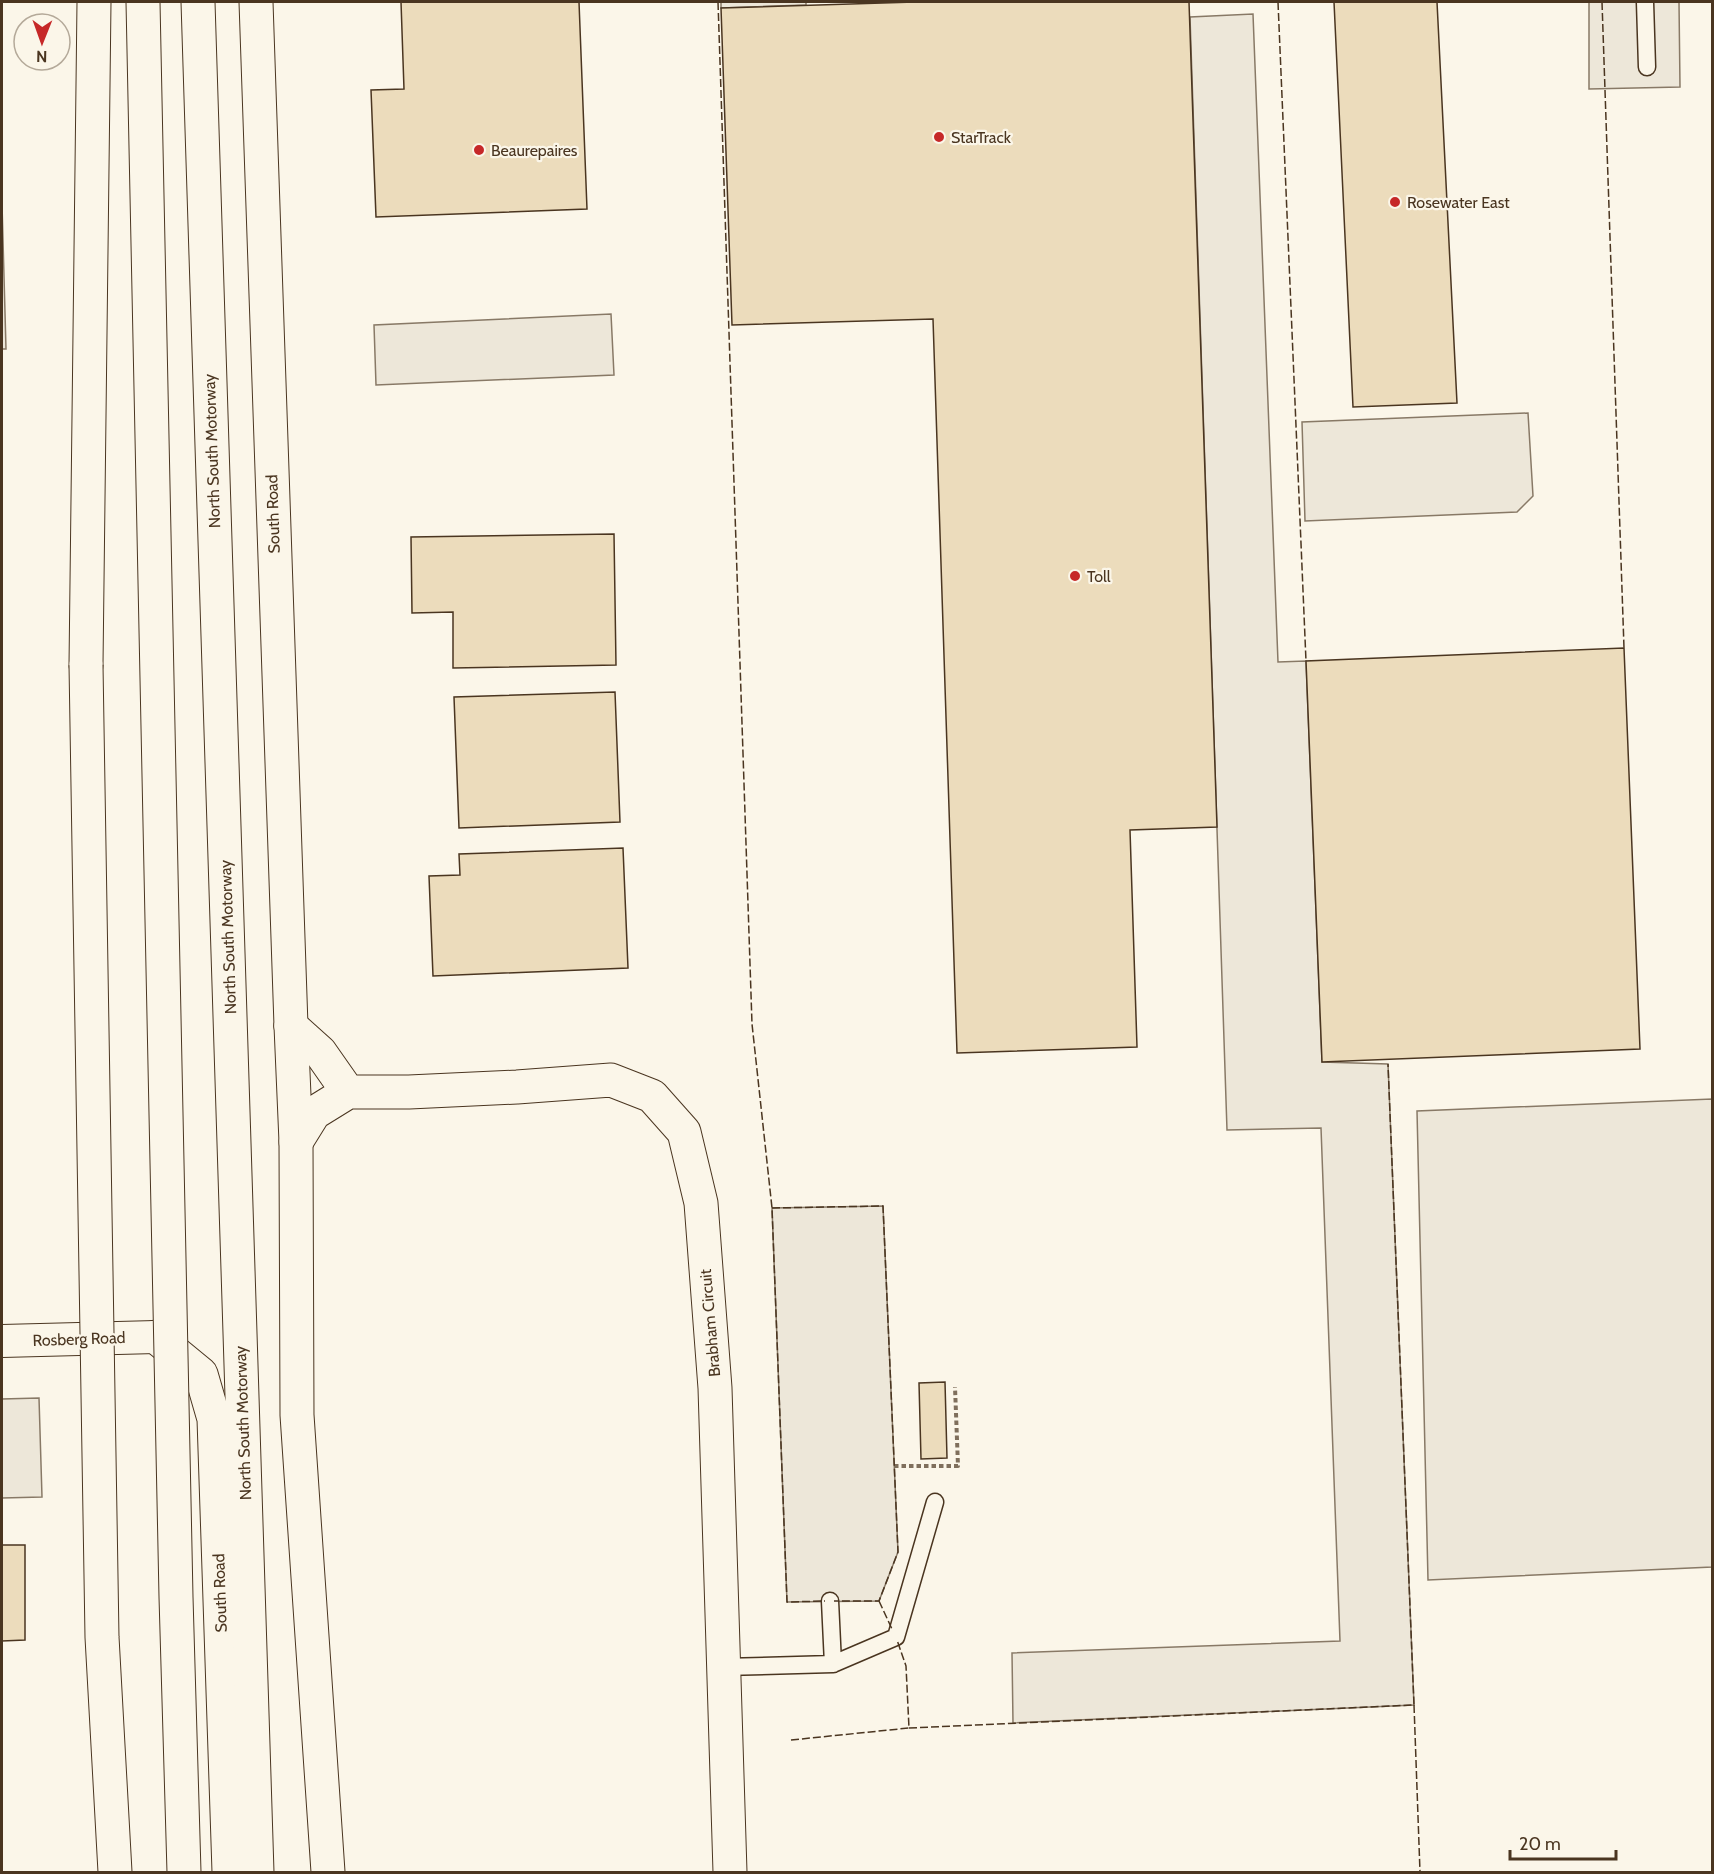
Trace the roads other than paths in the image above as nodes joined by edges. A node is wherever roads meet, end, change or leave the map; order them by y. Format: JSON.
{"nodes":[{"id":1,"x":94,"y":2,"type":"edge"},
{"id":2,"x":143,"y":2,"type":"edge"},
{"id":3,"x":198,"y":2,"type":"edge"},
{"id":4,"x":256,"y":2,"type":"edge"},
{"id":5,"x":1645,"y":2,"type":"edge"},
{"id":6,"x":1647,"y":67,"type":"dead end"},
{"id":7,"x":291,"y":1026,"type":"junction"},
{"id":8,"x":348,"y":1092,"type":"junction"},
{"id":9,"x":296,"y":1142,"type":"junction"},
{"id":10,"x":156,"y":1337,"type":"joint"},
{"id":11,"x":2,"y":1341,"type":"edge"},
{"id":12,"x":935,"y":1502,"type":"dead end"},
{"id":13,"x":830,"y":1601,"type":"dead end"},
{"id":14,"x":833,"y":1664,"type":"junction"},
{"id":15,"x":723,"y":1667,"type":"junction"},
{"id":16,"x":115,"y":1872,"type":"edge"},
{"id":17,"x":184,"y":1872,"type":"edge"},
{"id":18,"x":229,"y":1872,"type":"edge"},
{"id":19,"x":257,"y":1872,"type":"edge"},
{"id":20,"x":328,"y":1872,"type":"edge"},
{"id":21,"x":730,"y":1872,"type":"edge"}],
"edges":[{"from":1,"to":16,"type":"main road","bridge":true},
{"from":2,"to":17,"type":"main road","bridge":true},
{"from":3,"to":19,"type":"main road","name":"North South Motorway"},
{"from":4,"to":7,"type":"main road","name":"South Road"},
{"from":5,"to":6,"type":"lane"},
{"from":7,"to":8,"type":"main road"},
{"from":7,"to":9,"type":"main road","name":"South Road"},
{"from":8,"to":9,"type":"main road"},
{"from":8,"to":15,"type":"main road","name":"Brabham Circuit"},
{"from":9,"to":20,"type":"main road","name":"South Road"},
{"from":10,"to":11,"type":"street","name":"Rosberg Road"},
{"from":10,"to":18,"type":"main road","name":"South Road"},
{"from":12,"to":14,"type":"lane"},
{"from":13,"to":14,"type":"lane"},
{"from":14,"to":15,"type":"lane"},
{"from":15,"to":21,"type":"main road","name":"Brabham Circuit"}]}
